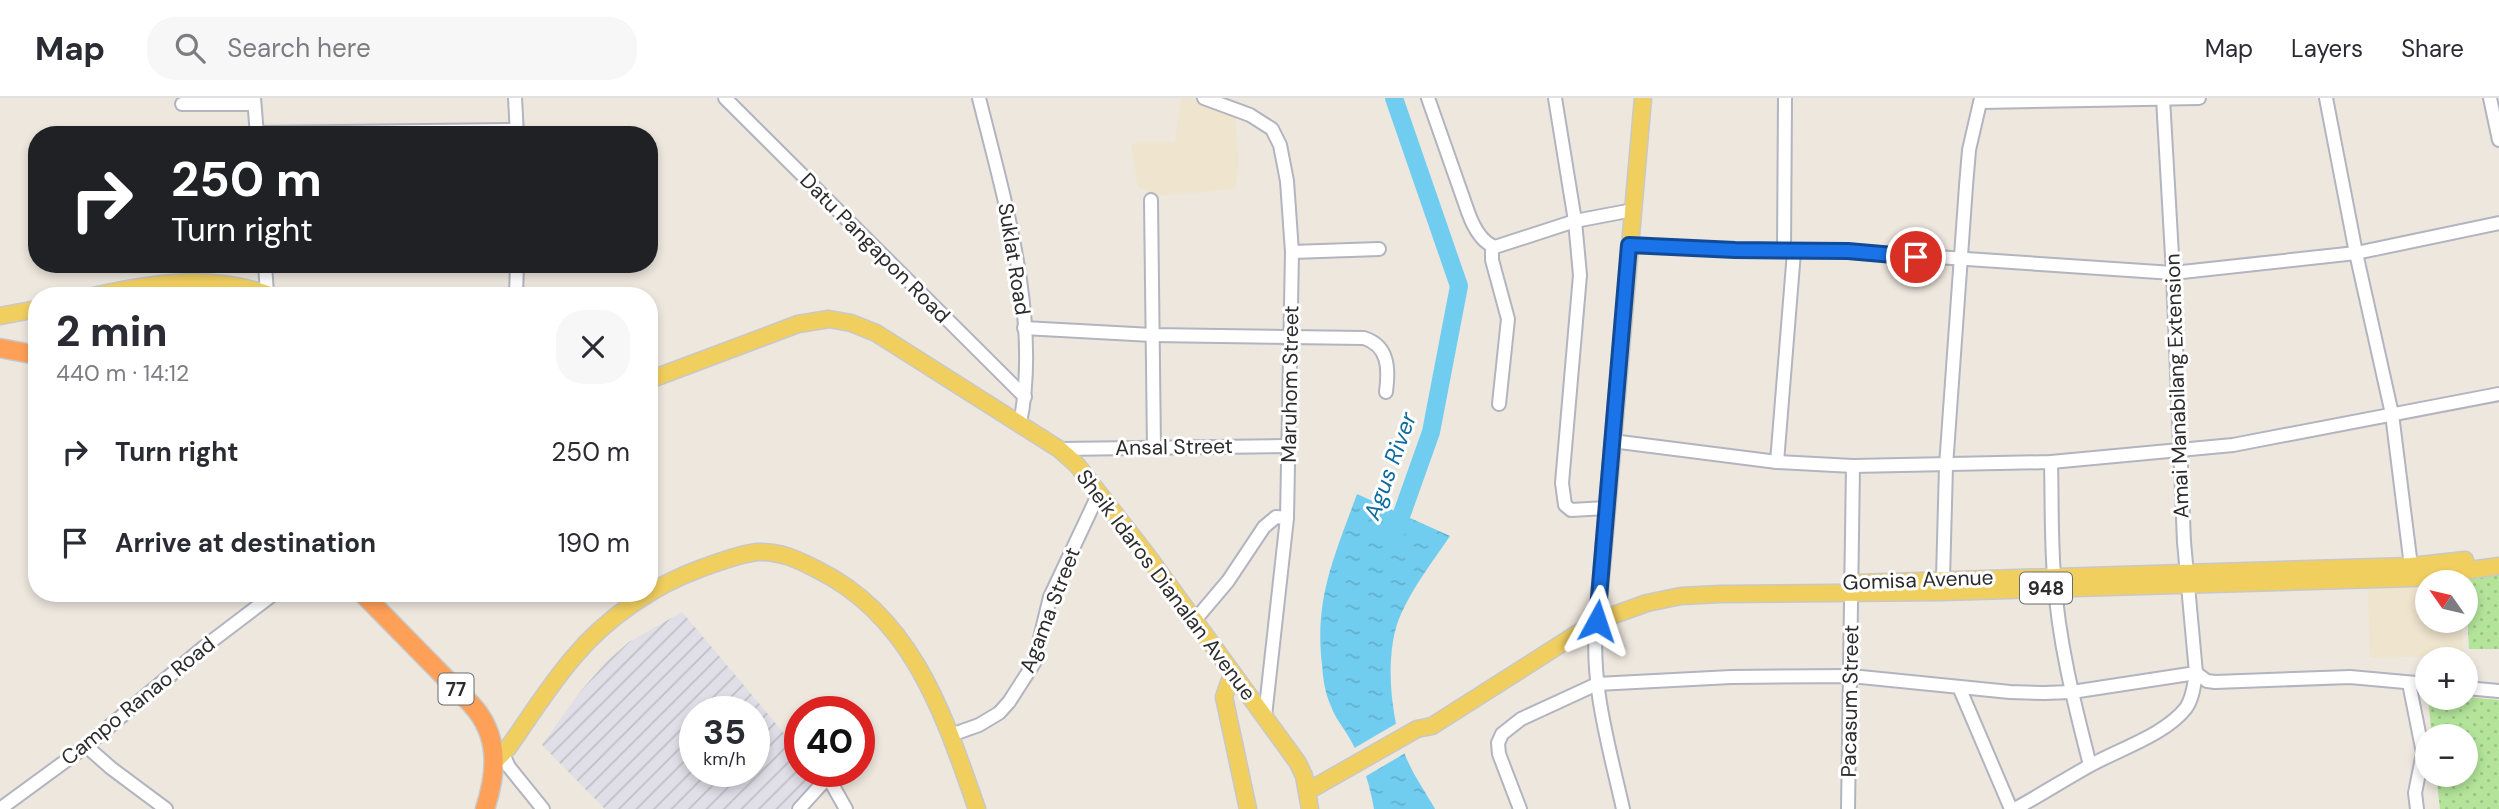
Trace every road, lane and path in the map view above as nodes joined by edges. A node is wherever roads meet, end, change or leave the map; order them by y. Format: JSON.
{"nodes":[{"id":1,"x":515,"y":98,"type":"edge"},
{"id":2,"x":725,"y":98,"type":"edge"},
{"id":3,"x":979,"y":98,"type":"edge"},
{"id":4,"x":1204,"y":98,"type":"edge"},
{"id":5,"x":1428,"y":98,"type":"edge"},
{"id":6,"x":1555,"y":98,"type":"edge"},
{"id":7,"x":1643,"y":98,"type":"edge"},
{"id":8,"x":1785,"y":98,"type":"edge"},
{"id":9,"x":2199,"y":98,"type":"edge"},
{"id":10,"x":2326,"y":98,"type":"edge"},
{"id":11,"x":2490,"y":98,"type":"edge"},
{"id":12,"x":2098,"y":99,"type":"edge"},
{"id":13,"x":2163,"y":99,"type":"edge"},
{"id":14,"x":1981,"y":100,"type":"edge"},
{"id":15,"x":254,"y":101,"type":"edge"},
{"id":16,"x":182,"y":104,"type":"dead end"},
{"id":17,"x":256,"y":126,"type":"edge"},
{"id":18,"x":517,"y":126,"type":"edge"},
{"id":19,"x":2499,"y":140,"type":"edge"},
{"id":20,"x":1151,"y":200,"type":"dead end"},
{"id":21,"x":1633,"y":210,"type":"junction"},
{"id":22,"x":1575,"y":221,"type":"junction"},
{"id":23,"x":2499,"y":223,"type":"edge"},
{"id":24,"x":1629,"y":245,"type":"junction"},
{"id":25,"x":1492,"y":246,"type":"junction"},
{"id":26,"x":1379,"y":249,"type":"dead end"},
{"id":27,"x":1292,"y":251,"type":"junction"},
{"id":28,"x":1789,"y":251,"type":"junction"},
{"id":29,"x":2356,"y":253,"type":"junction"},
{"id":30,"x":1961,"y":261,"type":"junction"},
{"id":31,"x":2173,"y":273,"type":"junction"},
{"id":32,"x":136,"y":287,"type":"edge"},
{"id":33,"x":237,"y":287,"type":"edge"},
{"id":34,"x":28,"y":311,"type":"edge"},
{"id":35,"x":0,"y":316,"type":"edge"},
{"id":36,"x":1024,"y":328,"type":"junction"},
{"id":37,"x":1152,"y":335,"type":"junction"},
{"id":38,"x":1291,"y":337,"type":"junction"},
{"id":39,"x":0,"y":348,"type":"edge"},
{"id":40,"x":28,"y":353,"type":"edge"},
{"id":41,"x":658,"y":377,"type":"edge"},
{"id":42,"x":1386,"y":392,"type":"dead end"},
{"id":43,"x":2499,"y":394,"type":"edge"},
{"id":44,"x":1025,"y":397,"type":"junction"},
{"id":45,"x":1499,"y":404,"type":"dead end"},
{"id":46,"x":2392,"y":414,"type":"junction"},
{"id":47,"x":1020,"y":423,"type":"junction"},
{"id":48,"x":1612,"y":441,"type":"junction"},
{"id":49,"x":1289,"y":446,"type":"junction"},
{"id":50,"x":1154,"y":448,"type":"junction"},
{"id":51,"x":1059,"y":449,"type":"junction"},
{"id":52,"x":2180,"y":451,"type":"junction"},
{"id":53,"x":1777,"y":462,"type":"junction"},
{"id":54,"x":2051,"y":462,"type":"junction"},
{"id":55,"x":1853,"y":466,"type":"junction"},
{"id":56,"x":1946,"y":466,"type":"junction"},
{"id":57,"x":1099,"y":493,"type":"junction"},
{"id":58,"x":1606,"y":508,"type":"junction"},
{"id":59,"x":1287,"y":518,"type":"junction"},
{"id":60,"x":2499,"y":556,"type":"edge"},
{"id":61,"x":2412,"y":566,"type":"junction"},
{"id":62,"x":2499,"y":566,"type":"edge"},
{"id":63,"x":2187,"y":578,"type":"junction"},
{"id":64,"x":1943,"y":579,"type":"junction"},
{"id":65,"x":2054,"y":581,"type":"junction"},
{"id":66,"x":1852,"y":588,"type":"junction"},
{"id":67,"x":658,"y":590,"type":"edge"},
{"id":68,"x":263,"y":602,"type":"edge"},
{"id":69,"x":371,"y":602,"type":"edge"},
{"id":70,"x":637,"y":602,"type":"edge"},
{"id":71,"x":1597,"y":617,"type":"junction"},
{"id":72,"x":1195,"y":620,"type":"junction"},
{"id":73,"x":2196,"y":673,"type":"junction"},
{"id":74,"x":1232,"y":674,"type":"junction"},
{"id":75,"x":1851,"y":676,"type":"junction"},
{"id":76,"x":2409,"y":683,"type":"junction"},
{"id":77,"x":2415,"y":683,"type":"edge"},
{"id":78,"x":1597,"y":684,"type":"junction"},
{"id":79,"x":1958,"y":687,"type":"junction"},
{"id":80,"x":2478,"y":689,"type":"edge"},
{"id":81,"x":2499,"y":691,"type":"edge"},
{"id":82,"x":2072,"y":692,"type":"junction"},
{"id":83,"x":1265,"y":716,"type":"junction"},
{"id":84,"x":951,"y":735,"type":"junction"},
{"id":85,"x":86,"y":746,"type":"junction"},
{"id":86,"x":499,"y":757,"type":"junction"},
{"id":87,"x":2090,"y":765,"type":"junction"},
{"id":88,"x":816,"y":787,"type":"edge"},
{"id":89,"x":833,"y":787,"type":"edge"},
{"id":90,"x":1308,"y":791,"type":"junction"},
{"id":91,"x":0,"y":809,"type":"edge"},
{"id":92,"x":166,"y":809,"type":"edge"},
{"id":93,"x":485,"y":809,"type":"edge"},
{"id":94,"x":543,"y":809,"type":"edge"},
{"id":95,"x":799,"y":809,"type":"edge"},
{"id":96,"x":846,"y":809,"type":"edge"},
{"id":97,"x":976,"y":809,"type":"edge"},
{"id":98,"x":1248,"y":809,"type":"edge"},
{"id":99,"x":1310,"y":809,"type":"edge"},
{"id":100,"x":1520,"y":809,"type":"edge"},
{"id":101,"x":1623,"y":809,"type":"edge"},
{"id":102,"x":1848,"y":809,"type":"edge"},
{"id":103,"x":2013,"y":809,"type":"edge"},
{"id":104,"x":2417,"y":809,"type":"edge"}],
"edges":[{"from":1,"to":18,"type":"street"},
{"from":2,"to":44,"type":"street","name":"Datu Pangapon Road"},
{"from":3,"to":36,"type":"street","name":"Suklat Road"},
{"from":4,"to":27,"type":"street","name":"Maruhom Street"},
{"from":5,"to":25,"type":"street"},
{"from":6,"to":22,"type":"street"},
{"from":7,"to":21,"type":"main road"},
{"from":8,"to":28,"type":"street"},
{"from":9,"to":13,"type":"street"},
{"from":10,"to":29,"type":"street"},
{"from":11,"to":19,"type":"street"},
{"from":12,"to":13,"type":"street"},
{"from":12,"to":14,"type":"street"},
{"from":13,"to":31,"type":"street","name":"Amai Manabilang Extension"},
{"from":14,"to":30,"type":"street"},
{"from":15,"to":16,"type":"street"},
{"from":15,"to":17,"type":"street"},
{"from":20,"to":37,"type":"street"},
{"from":21,"to":22,"type":"street"},
{"from":21,"to":24,"type":"main road"},
{"from":22,"to":25,"type":"street"},
{"from":22,"to":58,"type":"street"},
{"from":23,"to":29,"type":"street"},
{"from":24,"to":28,"type":"street"},
{"from":24,"to":48,"type":"main road"},
{"from":25,"to":45,"type":"street"},
{"from":26,"to":27,"type":"street"},
{"from":27,"to":38,"type":"street","name":"Maruhom Street"},
{"from":28,"to":30,"type":"street"},
{"from":28,"to":53,"type":"street"},
{"from":29,"to":31,"type":"street"},
{"from":29,"to":46,"type":"street"},
{"from":30,"to":31,"type":"street"},
{"from":30,"to":56,"type":"street"},
{"from":31,"to":52,"type":"street","name":"Amai Manabilang Extension"},
{"from":32,"to":33,"type":"main road"},
{"from":34,"to":35,"type":"main road"},
{"from":36,"to":37,"type":"street"},
{"from":36,"to":44,"type":"street","name":"Suklat Road"},
{"from":37,"to":38,"type":"street"},
{"from":37,"to":50,"type":"street"},
{"from":38,"to":42,"type":"street"},
{"from":38,"to":49,"type":"street","name":"Maruhom Street"},
{"from":39,"to":40,"type":"highway"},
{"from":41,"to":47,"type":"main road","name":"Sheik Idaros Dianalan Avenue"},
{"from":43,"to":46,"type":"street"},
{"from":44,"to":47,"type":"street","name":"Suklat Road"},
{"from":46,"to":52,"type":"street"},
{"from":46,"to":61,"type":"street"},
{"from":47,"to":51,"type":"main road","name":"Sheik Idaros Dianalan Avenue"},
{"from":48,"to":53,"type":"street"},
{"from":48,"to":58,"type":"main road"},
{"from":49,"to":50,"type":"street","name":"Ansal Street"},
{"from":49,"to":59,"type":"street","name":"Maruhom Street"},
{"from":50,"to":51,"type":"street","name":"Ansal Street"},
{"from":51,"to":57,"type":"main road","name":"Sheik Idaros Dianalan Avenue"},
{"from":52,"to":54,"type":"street"},
{"from":52,"to":63,"type":"street","name":"Amai Manabilang Extension"},
{"from":53,"to":55,"type":"street"},
{"from":54,"to":56,"type":"street"},
{"from":54,"to":65,"type":"street"},
{"from":55,"to":56,"type":"street"},
{"from":55,"to":66,"type":"street","name":"Pacasum Street"},
{"from":56,"to":64,"type":"street"},
{"from":57,"to":72,"type":"main road","name":"Sheik Idaros Dianalan Avenue"},
{"from":57,"to":84,"type":"street","name":"Agama Street"},
{"from":58,"to":71,"type":"main road"},
{"from":59,"to":72,"type":"street"},
{"from":59,"to":83,"type":"street","name":"Maruhom Street"},
{"from":60,"to":61,"type":"main road","name":"Gomisa Avenue","number":"948"},
{"from":61,"to":63,"type":"main road","name":"Gomisa Avenue","number":"948"},
{"from":62,"to":63,"type":"main road","name":"Gomisa Avenue","number":"948"},
{"from":63,"to":65,"type":"main road","name":"Gomisa Avenue","number":"948"},
{"from":63,"to":73,"type":"street","name":"Amai Manabilang Extension"},
{"from":64,"to":65,"type":"main road","name":"Gomisa Avenue","number":"948"},
{"from":64,"to":66,"type":"main road","name":"Gomisa Avenue","number":"948"},
{"from":65,"to":66,"type":"main road","name":"Gomisa Avenue","number":"948"},
{"from":65,"to":82,"type":"street"},
{"from":66,"to":71,"type":"main road","name":"Gomisa Avenue","number":"948"},
{"from":66,"to":75,"type":"street","name":"Pacasum Street"},
{"from":67,"to":84,"type":"main road"},
{"from":68,"to":85,"type":"street","name":"Campo Ranao Road"},
{"from":69,"to":86,"type":"highway","number":"77"},
{"from":70,"to":86,"type":"main road"},
{"from":71,"to":78,"type":"street"},
{"from":71,"to":90,"type":"main road","name":"Gomisa Avenue","number":"948"},
{"from":72,"to":74,"type":"main road","name":"Sheik Idaros Dianalan Avenue"},
{"from":73,"to":76,"type":"street"},
{"from":73,"to":82,"type":"street"},
{"from":73,"to":87,"type":"street","name":"Amai Manabilang Extension"},
{"from":74,"to":83,"type":"main road","name":"Sheik Idaros Dianalan Avenue"},
{"from":74,"to":98,"type":"main road"},
{"from":75,"to":78,"type":"street"},
{"from":75,"to":79,"type":"street"},
{"from":75,"to":102,"type":"street","name":"Pacasum Street"},
{"from":76,"to":77,"type":"street"},
{"from":76,"to":104,"type":"street"},
{"from":78,"to":100,"type":"street"},
{"from":78,"to":101,"type":"street"},
{"from":79,"to":82,"type":"street"},
{"from":79,"to":103,"type":"street"},
{"from":80,"to":81,"type":"street"},
{"from":82,"to":87,"type":"street"},
{"from":83,"to":90,"type":"main road","name":"Sheik Idaros Dianalan Avenue"},
{"from":84,"to":97,"type":"main road"},
{"from":85,"to":91,"type":"street","name":"Campo Ranao Road"},
{"from":85,"to":92,"type":"street"},
{"from":86,"to":93,"type":"highway","number":"77"},
{"from":86,"to":94,"type":"street"},
{"from":87,"to":103,"type":"street","name":"Amai Manabilang Extension"},
{"from":88,"to":95,"type":"street"},
{"from":89,"to":96,"type":"street"},
{"from":90,"to":99,"type":"main road","name":"Sheik Idaros Dianalan Avenue"}]}
